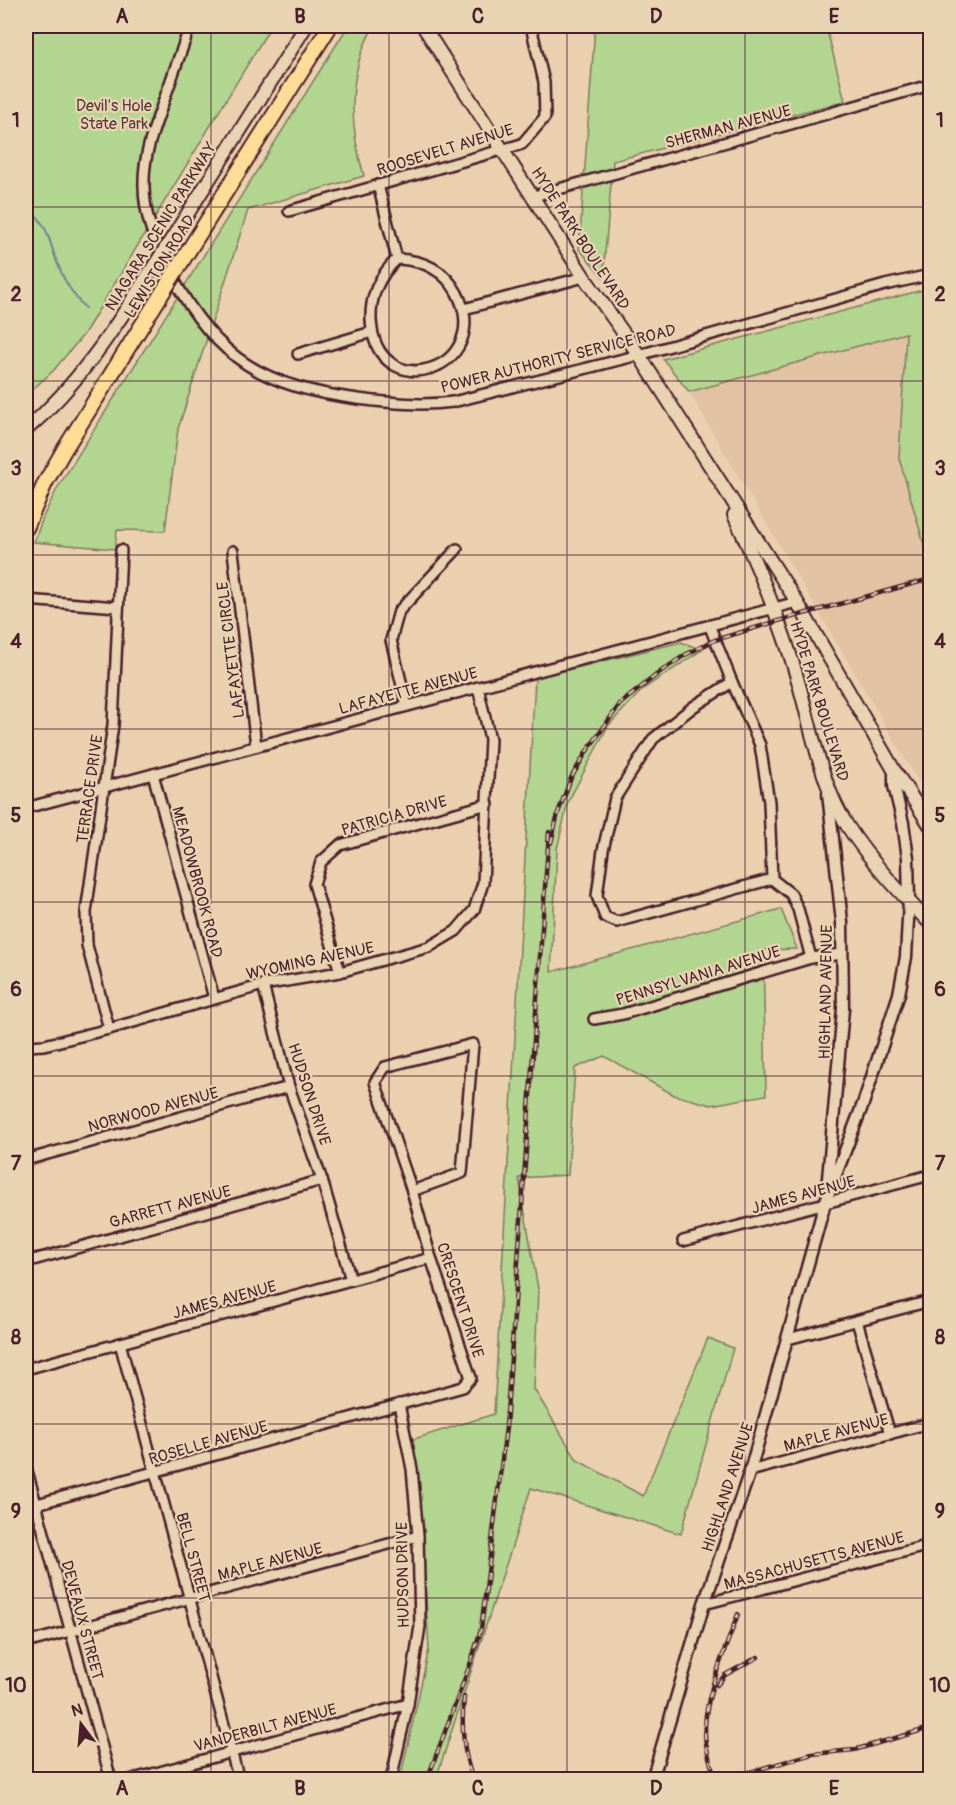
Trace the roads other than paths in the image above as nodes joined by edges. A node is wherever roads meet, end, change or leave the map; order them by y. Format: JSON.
{"nodes":[{"id":1,"x":190,"y":26,"type":"edge"},
{"id":2,"x":306,"y":26,"type":"edge"},
{"id":3,"x":330,"y":26,"type":"edge"},
{"id":4,"x":423,"y":26,"type":"edge"},
{"id":5,"x":531,"y":26,"type":"edge"},
{"id":6,"x":930,"y":85,"type":"edge"},
{"id":7,"x":504,"y":150,"type":"junction"},
{"id":8,"x":378,"y":185,"type":"junction"},
{"id":9,"x":534,"y":196,"type":"junction"},
{"id":10,"x":289,"y":211,"type":"dead end"},
{"id":11,"x":397,"y":259,"type":"junction"},
{"id":12,"x":930,"y":275,"type":"edge"},
{"id":13,"x":584,"y":277,"type":"junction"},
{"id":14,"x":464,"y":309,"type":"junction"},
{"id":15,"x":372,"y":332,"type":"junction"},
{"id":16,"x":298,"y":354,"type":"dead end"},
{"id":17,"x":639,"y":355,"type":"junction"},
{"id":18,"x":50,"y":408,"type":"junction"},
{"id":19,"x":26,"y":430,"type":"edge"},
{"id":20,"x":26,"y":441,"type":"edge"},
{"id":21,"x":712,"y":468,"type":"junction"},
{"id":22,"x":30,"y":505,"type":"edge"},
{"id":23,"x":26,"y":528,"type":"edge"},
{"id":24,"x":457,"y":549,"type":"dead end"},
{"id":25,"x":121,"y":550,"type":"dead end"},
{"id":26,"x":233,"y":550,"type":"dead end"},
{"id":27,"x":26,"y":600,"type":"edge"},
{"id":28,"x":798,"y":602,"type":"junction"},
{"id":29,"x":118,"y":607,"type":"junction"},
{"id":30,"x":773,"y":609,"type":"junction"},
{"id":31,"x":710,"y":627,"type":"junction"},
{"id":32,"x":732,"y":682,"type":"junction"},
{"id":33,"x":478,"y":687,"type":"junction"},
{"id":34,"x":407,"y":706,"type":"junction"},
{"id":35,"x":256,"y":746,"type":"junction"},
{"id":36,"x":894,"y":770,"type":"junction"},
{"id":37,"x":153,"y":774,"type":"junction"},
{"id":38,"x":827,"y":781,"type":"junction"},
{"id":39,"x":105,"y":787,"type":"junction"},
{"id":40,"x":488,"y":804,"type":"junction"},
{"id":41,"x":26,"y":808,"type":"edge"},
{"id":42,"x":930,"y":825,"type":"edge"},
{"id":43,"x":772,"y":879,"type":"junction"},
{"id":44,"x":909,"y":901,"type":"junction"},
{"id":45,"x":930,"y":924,"type":"edge"},
{"id":46,"x":842,"y":954,"type":"junction"},
{"id":47,"x":811,"y":958,"type":"junction"},
{"id":48,"x":340,"y":972,"type":"junction"},
{"id":49,"x":263,"y":985,"type":"junction"},
{"id":50,"x":214,"y":998,"type":"junction"},
{"id":51,"x":594,"y":1020,"type":"dead end"},
{"id":52,"x":109,"y":1029,"type":"junction"},
{"id":53,"x":26,"y":1046,"type":"edge"},
{"id":54,"x":289,"y":1087,"type":"junction"},
{"id":55,"x":26,"y":1160,"type":"edge"},
{"id":56,"x":930,"y":1175,"type":"edge"},
{"id":57,"x":322,"y":1180,"type":"junction"},
{"id":58,"x":412,"y":1191,"type":"junction"},
{"id":59,"x":825,"y":1203,"type":"junction"},
{"id":60,"x":683,"y":1241,"type":"dead end"},
{"id":61,"x":431,"y":1258,"type":"junction"},
{"id":62,"x":26,"y":1262,"type":"edge"},
{"id":63,"x":351,"y":1280,"type":"junction"},
{"id":64,"x":930,"y":1302,"type":"edge"},
{"id":65,"x":857,"y":1321,"type":"junction"},
{"id":66,"x":788,"y":1338,"type":"junction"},
{"id":67,"x":120,"y":1343,"type":"junction"},
{"id":68,"x":26,"y":1369,"type":"edge"},
{"id":69,"x":399,"y":1404,"type":"junction"},
{"id":70,"x":930,"y":1423,"type":"edge"},
{"id":71,"x":890,"y":1434,"type":"junction"},
{"id":72,"x":26,"y":1467,"type":"edge"},
{"id":73,"x":750,"y":1471,"type":"junction"},
{"id":74,"x":155,"y":1473,"type":"junction"},
{"id":75,"x":36,"y":1504,"type":"junction"},
{"id":76,"x":26,"y":1507,"type":"edge"},
{"id":77,"x":418,"y":1536,"type":"junction"},
{"id":78,"x":930,"y":1545,"type":"edge"},
{"id":79,"x":189,"y":1598,"type":"junction"},
{"id":80,"x":704,"y":1604,"type":"junction"},
{"id":81,"x":70,"y":1631,"type":"junction"},
{"id":82,"x":26,"y":1643,"type":"edge"},
{"id":83,"x":408,"y":1704,"type":"junction"},
{"id":84,"x":231,"y":1752,"type":"junction"},
{"id":85,"x":111,"y":1779,"type":"edge"},
{"id":86,"x":130,"y":1779,"type":"edge"},
{"id":87,"x":239,"y":1779,"type":"edge"},
{"id":88,"x":392,"y":1779,"type":"edge"},
{"id":89,"x":652,"y":1779,"type":"edge"}],
"edges":[{"from":1,"to":17,"type":"street","name":"POWER AUTHORITY SERVICE ROAD"},
{"from":2,"to":18,"type":"main road","name":"NIAGARA SCENIC PARKWAY","bridge":true},
{"from":3,"to":22,"type":"main road","name":"LEWISTON ROAD","bridge":true},
{"from":4,"to":7,"type":"main road","name":"HYDE PARK BOULEVARD"},
{"from":5,"to":7,"type":"street","name":"ROOSEVELT AVENUE"},
{"from":6,"to":9,"type":"street","name":"SHERMAN AVENUE"},
{"from":7,"to":8,"type":"street","name":"ROOSEVELT AVENUE"},
{"from":7,"to":9,"type":"main road","name":"HYDE PARK BOULEVARD"},
{"from":8,"to":10,"type":"street","name":"ROOSEVELT AVENUE"},
{"from":8,"to":11,"type":"street"},
{"from":9,"to":13,"type":"main road","name":"HYDE PARK BOULEVARD"},
{"from":11,"to":14,"type":"street"},
{"from":11,"to":15,"type":"street"},
{"from":12,"to":17,"type":"street","name":"POWER AUTHORITY SERVICE ROAD"},
{"from":13,"to":14,"type":"street"},
{"from":13,"to":17,"type":"main road","name":"HYDE PARK BOULEVARD"},
{"from":14,"to":15,"type":"street"},
{"from":15,"to":16,"type":"street"},
{"from":17,"to":21,"type":"main road","name":"HYDE PARK BOULEVARD"},
{"from":18,"to":19,"type":"main road","name":"NIAGARA SCENIC PARKWAY"},
{"from":18,"to":20,"type":"main road"},
{"from":21,"to":28,"type":"main road","name":"HYDE PARK BOULEVARD"},
{"from":21,"to":30,"type":"main road","name":"HYDE PARK BOULEVARD"},
{"from":22,"to":23,"type":"main road","name":"LEWISTON ROAD"},
{"from":24,"to":34,"type":"street"},
{"from":25,"to":29,"type":"street","name":"TERRACE DRIVE"},
{"from":26,"to":35,"type":"street","name":"LAFAYETTE CIRCLE"},
{"from":27,"to":29,"type":"street"},
{"from":28,"to":30,"type":"street","name":"LAFAYETTE AVENUE"},
{"from":28,"to":36,"type":"main road","name":"HYDE PARK BOULEVARD"},
{"from":29,"to":39,"type":"street","name":"TERRACE DRIVE"},
{"from":30,"to":31,"type":"street","name":"LAFAYETTE AVENUE"},
{"from":30,"to":38,"type":"main road","name":"HYDE PARK BOULEVARD"},
{"from":31,"to":32,"type":"street"},
{"from":31,"to":33,"type":"street","name":"LAFAYETTE AVENUE"},
{"from":32,"to":43,"type":"street"},
{"from":32,"to":43,"type":"street"},
{"from":33,"to":34,"type":"street","name":"LAFAYETTE AVENUE"},
{"from":33,"to":40,"type":"street","name":"WYOMING AVENUE"},
{"from":34,"to":35,"type":"street","name":"LAFAYETTE AVENUE"},
{"from":35,"to":37,"type":"street","name":"LAFAYETTE AVENUE"},
{"from":36,"to":42,"type":"main road","name":"HYDE PARK BOULEVARD"},
{"from":36,"to":44,"type":"street","name":"HIGHLAND AVENUE"},
{"from":37,"to":39,"type":"street","name":"LAFAYETTE AVENUE"},
{"from":37,"to":50,"type":"street","name":"MEADOWBROOK ROAD"},
{"from":38,"to":44,"type":"main road","name":"HYDE PARK BOULEVARD"},
{"from":38,"to":46,"type":"street","name":"HIGHLAND AVENUE"},
{"from":39,"to":41,"type":"street","name":"LAFAYETTE AVENUE"},
{"from":39,"to":52,"type":"street","name":"TERRACE DRIVE"},
{"from":40,"to":48,"type":"street","name":"WYOMING AVENUE"},
{"from":40,"to":48,"type":"street","name":"PATRICIA DRIVE"},
{"from":43,"to":47,"type":"street"},
{"from":44,"to":45,"type":"main road","name":"HYDE PARK BOULEVARD"},
{"from":44,"to":59,"type":"street","name":"HIGHLAND AVENUE"},
{"from":46,"to":47,"type":"street","name":"PENNSYLVANIA AVENUE"},
{"from":46,"to":59,"type":"street","name":"HIGHLAND AVENUE"},
{"from":47,"to":51,"type":"street","name":"PENNSYLVANIA AVENUE"},
{"from":48,"to":49,"type":"street","name":"WYOMING AVENUE"},
{"from":49,"to":50,"type":"street","name":"WYOMING AVENUE"},
{"from":49,"to":54,"type":"street","name":"HUDSON DRIVE"},
{"from":50,"to":52,"type":"street","name":"WYOMING AVENUE"},
{"from":52,"to":53,"type":"street","name":"WYOMING AVENUE"},
{"from":54,"to":55,"type":"street","name":"NORWOOD AVENUE"},
{"from":54,"to":57,"type":"street","name":"HUDSON DRIVE"},
{"from":56,"to":59,"type":"street","name":"JAMES AVENUE"},
{"from":57,"to":62,"type":"street","name":"GARRETT AVENUE"},
{"from":57,"to":63,"type":"street","name":"HUDSON DRIVE"},
{"from":58,"to":58,"type":"street","name":"CRESCENT DRIVE"},
{"from":58,"to":61,"type":"street","name":"CRESCENT DRIVE"},
{"from":59,"to":60,"type":"street","name":"JAMES AVENUE"},
{"from":59,"to":66,"type":"street","name":"HIGHLAND AVENUE"},
{"from":61,"to":63,"type":"street","name":"JAMES AVENUE"},
{"from":61,"to":69,"type":"street","name":"CRESCENT DRIVE"},
{"from":63,"to":67,"type":"street","name":"JAMES AVENUE"},
{"from":64,"to":65,"type":"street"},
{"from":65,"to":66,"type":"street"},
{"from":65,"to":71,"type":"street"},
{"from":66,"to":73,"type":"street","name":"HIGHLAND AVENUE"},
{"from":67,"to":68,"type":"street","name":"JAMES AVENUE"},
{"from":67,"to":74,"type":"street","name":"BELL STREET"},
{"from":69,"to":74,"type":"street","name":"ROSELLE AVENUE"},
{"from":69,"to":77,"type":"street","name":"HUDSON DRIVE"},
{"from":70,"to":71,"type":"street","name":"MAPLE AVENUE"},
{"from":71,"to":73,"type":"street","name":"MAPLE AVENUE"},
{"from":72,"to":75,"type":"street","name":"DEVEAUX STREET"},
{"from":73,"to":80,"type":"street","name":"HIGHLAND AVENUE"},
{"from":74,"to":75,"type":"street","name":"ROSELLE AVENUE"},
{"from":74,"to":79,"type":"street","name":"BELL STREET"},
{"from":75,"to":76,"type":"street","name":"ROSELLE AVENUE"},
{"from":75,"to":81,"type":"street","name":"DEVEAUX STREET"},
{"from":77,"to":79,"type":"street","name":"MAPLE AVENUE"},
{"from":77,"to":83,"type":"street","name":"HUDSON DRIVE"},
{"from":78,"to":80,"type":"street","name":"MASSACHUSETTS AVENUE"},
{"from":79,"to":81,"type":"street","name":"MAPLE AVENUE"},
{"from":79,"to":84,"type":"street","name":"BELL STREET"},
{"from":80,"to":89,"type":"street","name":"HIGHLAND AVENUE"},
{"from":81,"to":82,"type":"street","name":"MAPLE AVENUE"},
{"from":81,"to":85,"type":"street","name":"DEVEAUX STREET"},
{"from":83,"to":84,"type":"street","name":"VANDERBILT AVENUE"},
{"from":83,"to":88,"type":"street","name":"HUDSON DRIVE"},
{"from":84,"to":86,"type":"street","name":"VANDERBILT AVENUE"},
{"from":84,"to":87,"type":"street","name":"BELL STREET"}]}
